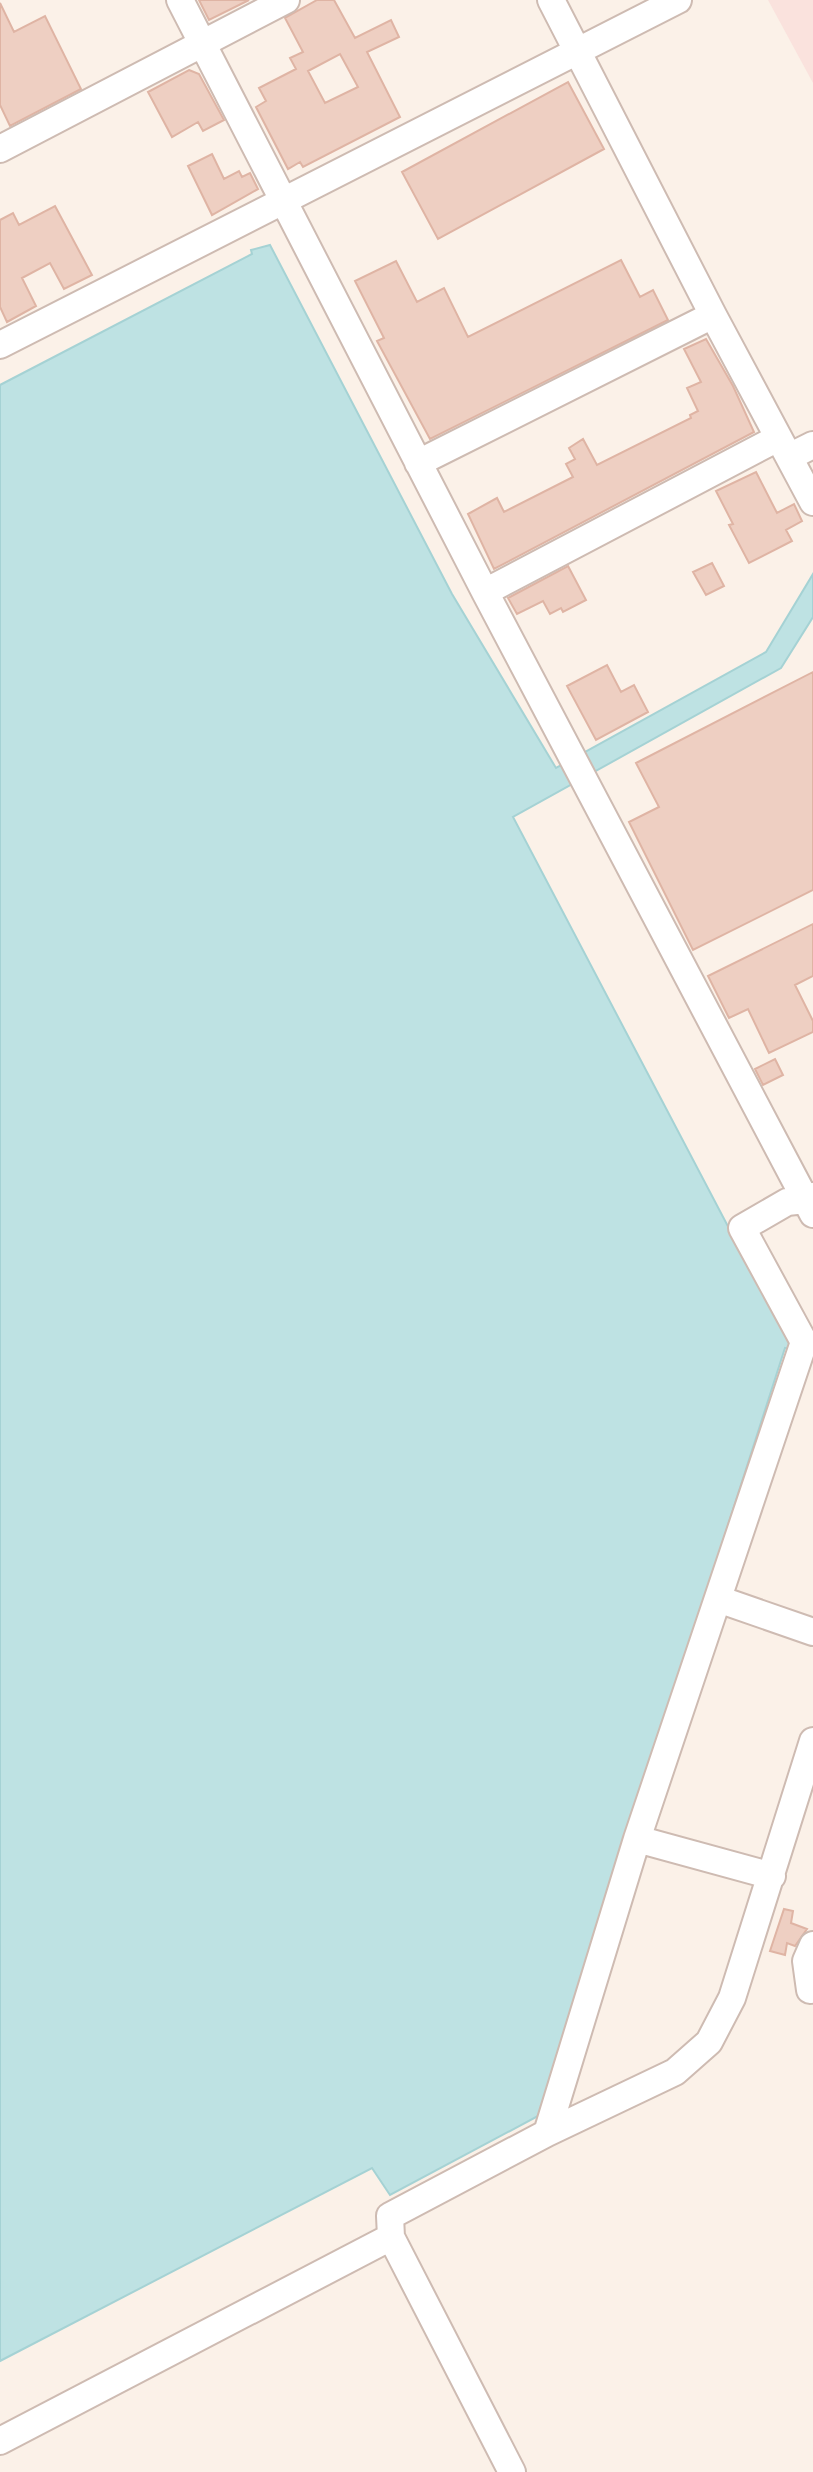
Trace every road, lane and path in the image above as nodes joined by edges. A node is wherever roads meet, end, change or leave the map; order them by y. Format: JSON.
{"nodes":[{"id":1,"x":180,"y":0,"type":"edge"},
{"id":2,"x":286,"y":0,"type":"edge"},
{"id":3,"x":551,"y":0,"type":"edge"},
{"id":4,"x":678,"y":0,"type":"edge"},
{"id":5,"x":202,"y":43,"type":"junction"},
{"id":6,"x":578,"y":53,"type":"junction"},
{"id":7,"x":0,"y":149,"type":"edge"},
{"id":8,"x":283,"y":202,"type":"junction"},
{"id":9,"x":713,"y":315,"type":"junction"},
{"id":10,"x":0,"y":345,"type":"edge"},
{"id":11,"x":813,"y":445,"type":"edge"},
{"id":12,"x":784,"y":448,"type":"junction"},
{"id":13,"x":418,"y":463,"type":"junction"},
{"id":14,"x":813,"y":502,"type":"edge"},
{"id":15,"x":485,"y":592,"type":"junction"},
{"id":16,"x":810,"y":1204,"type":"edge"},
{"id":17,"x":718,"y":1599,"type":"junction"},
{"id":18,"x":813,"y":1632,"type":"edge"},
{"id":19,"x":813,"y":1741,"type":"edge"},
{"id":20,"x":637,"y":1839,"type":"junction"},
{"id":21,"x":772,"y":1876,"type":"junction"},
{"id":22,"x":813,"y":1945,"type":"edge"},
{"id":23,"x":810,"y":1990,"type":"dead end"},
{"id":24,"x":547,"y":2133,"type":"junction"},
{"id":25,"x":390,"y":2226,"type":"junction"},
{"id":26,"x":0,"y":2441,"type":"edge"},
{"id":27,"x":512,"y":2472,"type":"edge"}],
"edges":[{"from":1,"to":5,"type":"street"},
{"from":2,"to":5,"type":"street"},
{"from":3,"to":6,"type":"street"},
{"from":4,"to":6,"type":"street"},
{"from":5,"to":7,"type":"street"},
{"from":5,"to":8,"type":"street"},
{"from":6,"to":8,"type":"street"},
{"from":6,"to":9,"type":"street"},
{"from":8,"to":10,"type":"street"},
{"from":8,"to":13,"type":"street"},
{"from":9,"to":12,"type":"street"},
{"from":9,"to":13,"type":"street"},
{"from":11,"to":12,"type":"street"},
{"from":12,"to":14,"type":"street"},
{"from":12,"to":15,"type":"street"},
{"from":13,"to":15,"type":"street"},
{"from":15,"to":16,"type":"street"},
{"from":16,"to":17,"type":"street"},
{"from":17,"to":18,"type":"street"},
{"from":17,"to":20,"type":"street"},
{"from":19,"to":21,"type":"street"},
{"from":20,"to":21,"type":"street"},
{"from":20,"to":24,"type":"street"},
{"from":21,"to":24,"type":"street"},
{"from":22,"to":23,"type":"street"},
{"from":24,"to":25,"type":"street"},
{"from":25,"to":26,"type":"street"},
{"from":25,"to":27,"type":"street"}]}
